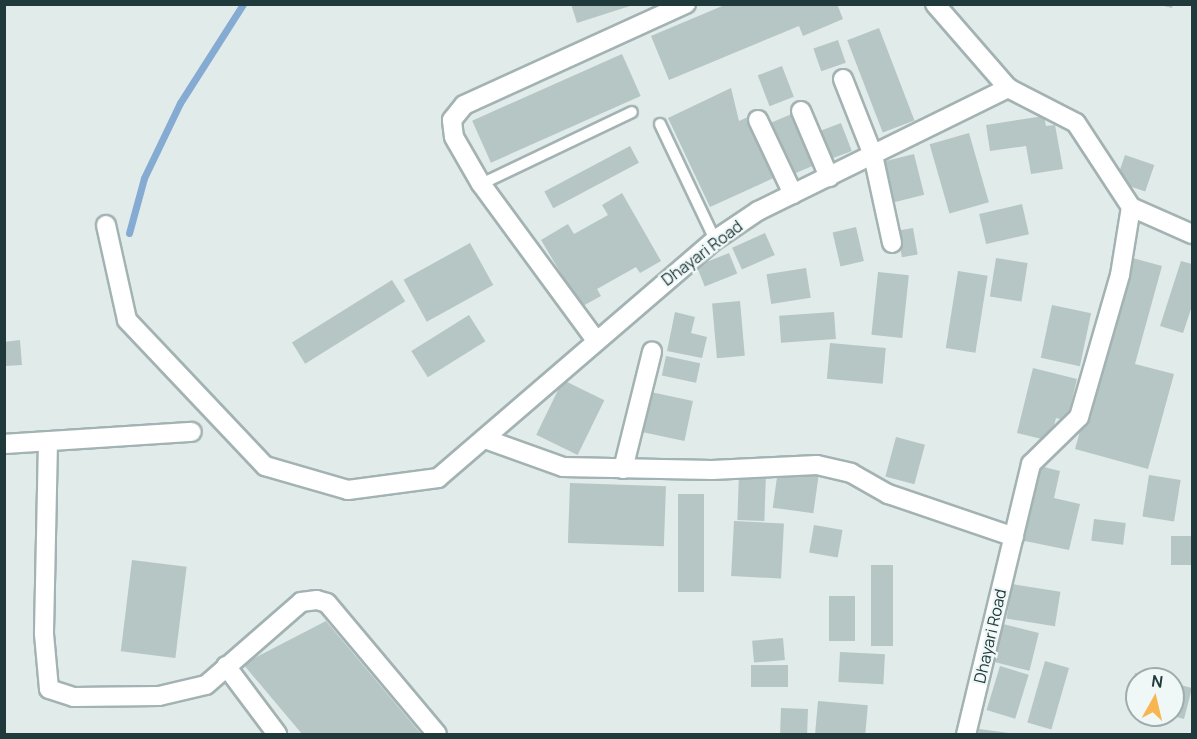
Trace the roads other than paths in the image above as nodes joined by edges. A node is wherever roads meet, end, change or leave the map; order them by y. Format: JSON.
{"nodes":[{"id":1,"x":686,"y":4,"type":"edge"},
{"id":2,"x":935,"y":4,"type":"edge"},
{"id":3,"x":843,"y":79,"type":"dead end"},
{"id":4,"x":1008,"y":88,"type":"junction"},
{"id":5,"x":801,"y":111,"type":"dead end"},
{"id":6,"x":632,"y":112,"type":"dead end"},
{"id":7,"x":758,"y":120,"type":"dead end"},
{"id":8,"x":660,"y":124,"type":"dead end"},
{"id":9,"x":873,"y":155,"type":"junction"},
{"id":10,"x":829,"y":177,"type":"junction"},
{"id":11,"x":481,"y":184,"type":"junction"},
{"id":12,"x":793,"y":194,"type":"junction"},
{"id":13,"x":1131,"y":207,"type":"junction"},
{"id":14,"x":106,"y":225,"type":"dead end"},
{"id":15,"x":1192,"y":234,"type":"edge"},
{"id":16,"x":715,"y":240,"type":"junction"},
{"id":17,"x":892,"y":243,"type":"dead end"},
{"id":18,"x":595,"y":339,"type":"junction"},
{"id":19,"x":652,"y":352,"type":"dead end"},
{"id":20,"x":192,"y":432,"type":"dead end"},
{"id":21,"x":485,"y":439,"type":"junction"},
{"id":22,"x":48,"y":441,"type":"junction"},
{"id":23,"x":4,"y":444,"type":"edge"},
{"id":24,"x":623,"y":468,"type":"junction"},
{"id":25,"x":1014,"y":537,"type":"junction"},
{"id":26,"x":226,"y":666,"type":"junction"},
{"id":27,"x":966,"y":734,"type":"edge"},
{"id":28,"x":277,"y":735,"type":"edge"},
{"id":29,"x":437,"y":735,"type":"edge"}],
"edges":[{"from":1,"to":11,"type":"street"},
{"from":2,"to":4,"type":"street"},
{"from":3,"to":9,"type":"street"},
{"from":4,"to":9,"type":"street","name":"Dhayari Road"},
{"from":4,"to":13,"type":"street"},
{"from":5,"to":10,"type":"street"},
{"from":6,"to":11,"type":"lane"},
{"from":7,"to":12,"type":"street"},
{"from":8,"to":16,"type":"lane"},
{"from":9,"to":10,"type":"street","name":"Dhayari Road"},
{"from":9,"to":17,"type":"street"},
{"from":10,"to":12,"type":"street","name":"Dhayari Road"},
{"from":11,"to":18,"type":"street"},
{"from":12,"to":16,"type":"street","name":"Dhayari Road"},
{"from":13,"to":15,"type":"street"},
{"from":13,"to":25,"type":"street","name":"Dhayari Road"},
{"from":14,"to":21,"type":"street","name":"Dhayari Road"},
{"from":16,"to":18,"type":"street","name":"Dhayari Road"},
{"from":18,"to":21,"type":"street","name":"Dhayari Road"},
{"from":19,"to":24,"type":"street"},
{"from":20,"to":22,"type":"street"},
{"from":21,"to":24,"type":"street"},
{"from":22,"to":23,"type":"street"},
{"from":22,"to":26,"type":"street"},
{"from":24,"to":25,"type":"street"},
{"from":25,"to":27,"type":"street","name":"Dhayari Road"},
{"from":26,"to":28,"type":"street"},
{"from":26,"to":29,"type":"street"}]}
